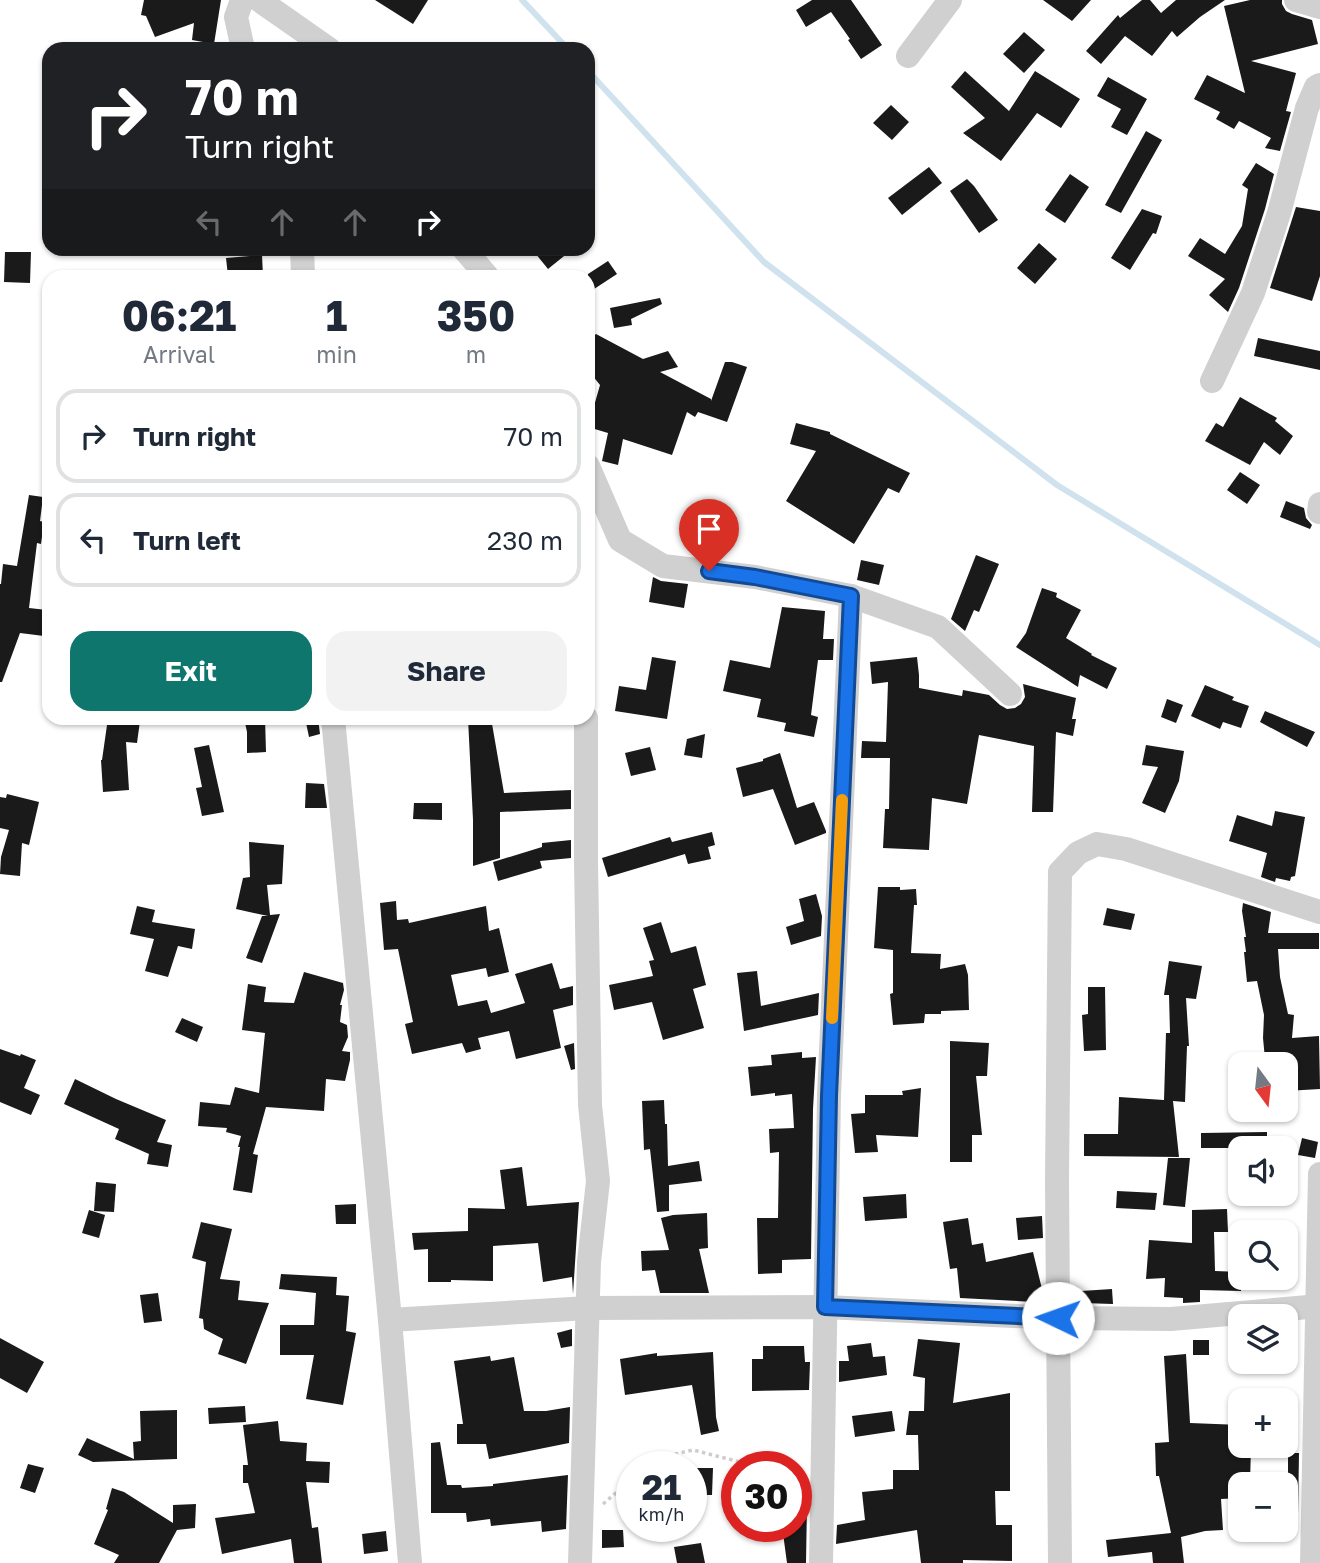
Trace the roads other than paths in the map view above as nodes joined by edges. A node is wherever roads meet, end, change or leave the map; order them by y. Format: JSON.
{"nodes":[{"id":1,"x":242,"y":0,"type":"edge"},
{"id":2,"x":259,"y":0,"type":"edge"},
{"id":3,"x":950,"y":0,"type":"edge"},
{"id":4,"x":1296,"y":0,"type":"edge"},
{"id":5,"x":1320,"y":7,"type":"edge"},
{"id":6,"x":241,"y":42,"type":"edge"},
{"id":7,"x":319,"y":42,"type":"edge"},
{"id":8,"x":908,"y":56,"type":"dead end"},
{"id":9,"x":1320,"y":85,"type":"edge"},
{"id":10,"x":470,"y":256,"type":"edge"},
{"id":11,"x":481,"y":270,"type":"edge"},
{"id":12,"x":1212,"y":382,"type":"dead end"},
{"id":13,"x":595,"y":482,"type":"edge"},
{"id":14,"x":851,"y":596,"type":"junction"},
{"id":15,"x":1010,"y":694,"type":"dead end"},
{"id":16,"x":334,"y":725,"type":"edge"},
{"id":17,"x":586,"y":725,"type":"edge"},
{"id":18,"x":1320,"y":912,"type":"edge"},
{"id":19,"x":1320,"y":1174,"type":"edge"},
{"id":20,"x":1319,"y":1306,"type":"edge"},
{"id":21,"x":825,"y":1307,"type":"junction"},
{"id":22,"x":588,"y":1308,"type":"junction"},
{"id":23,"x":1058,"y":1318,"type":"junction"},
{"id":24,"x":390,"y":1320,"type":"junction"},
{"id":25,"x":410,"y":1563,"type":"edge"},
{"id":26,"x":580,"y":1563,"type":"edge"},
{"id":27,"x":821,"y":1563,"type":"edge"},
{"id":28,"x":1060,"y":1563,"type":"edge"},
{"id":29,"x":1312,"y":1563,"type":"edge"}],
"edges":[{"from":1,"to":6,"type":"street"},
{"from":2,"to":7,"type":"street"},
{"from":3,"to":8,"type":"street"},
{"from":4,"to":5,"type":"street"},
{"from":9,"to":12,"type":"street"},
{"from":10,"to":11,"type":"street"},
{"from":13,"to":14,"type":"street"},
{"from":14,"to":15,"type":"street"},
{"from":14,"to":21,"type":"street"},
{"from":16,"to":24,"type":"street"},
{"from":17,"to":22,"type":"street"},
{"from":18,"to":23,"type":"street"},
{"from":19,"to":20,"type":"street"},
{"from":20,"to":23,"type":"street"},
{"from":20,"to":29,"type":"street"},
{"from":21,"to":22,"type":"street"},
{"from":21,"to":23,"type":"street"},
{"from":21,"to":27,"type":"street"},
{"from":22,"to":24,"type":"street"},
{"from":22,"to":26,"type":"street"},
{"from":23,"to":28,"type":"street"},
{"from":24,"to":25,"type":"street"}]}
